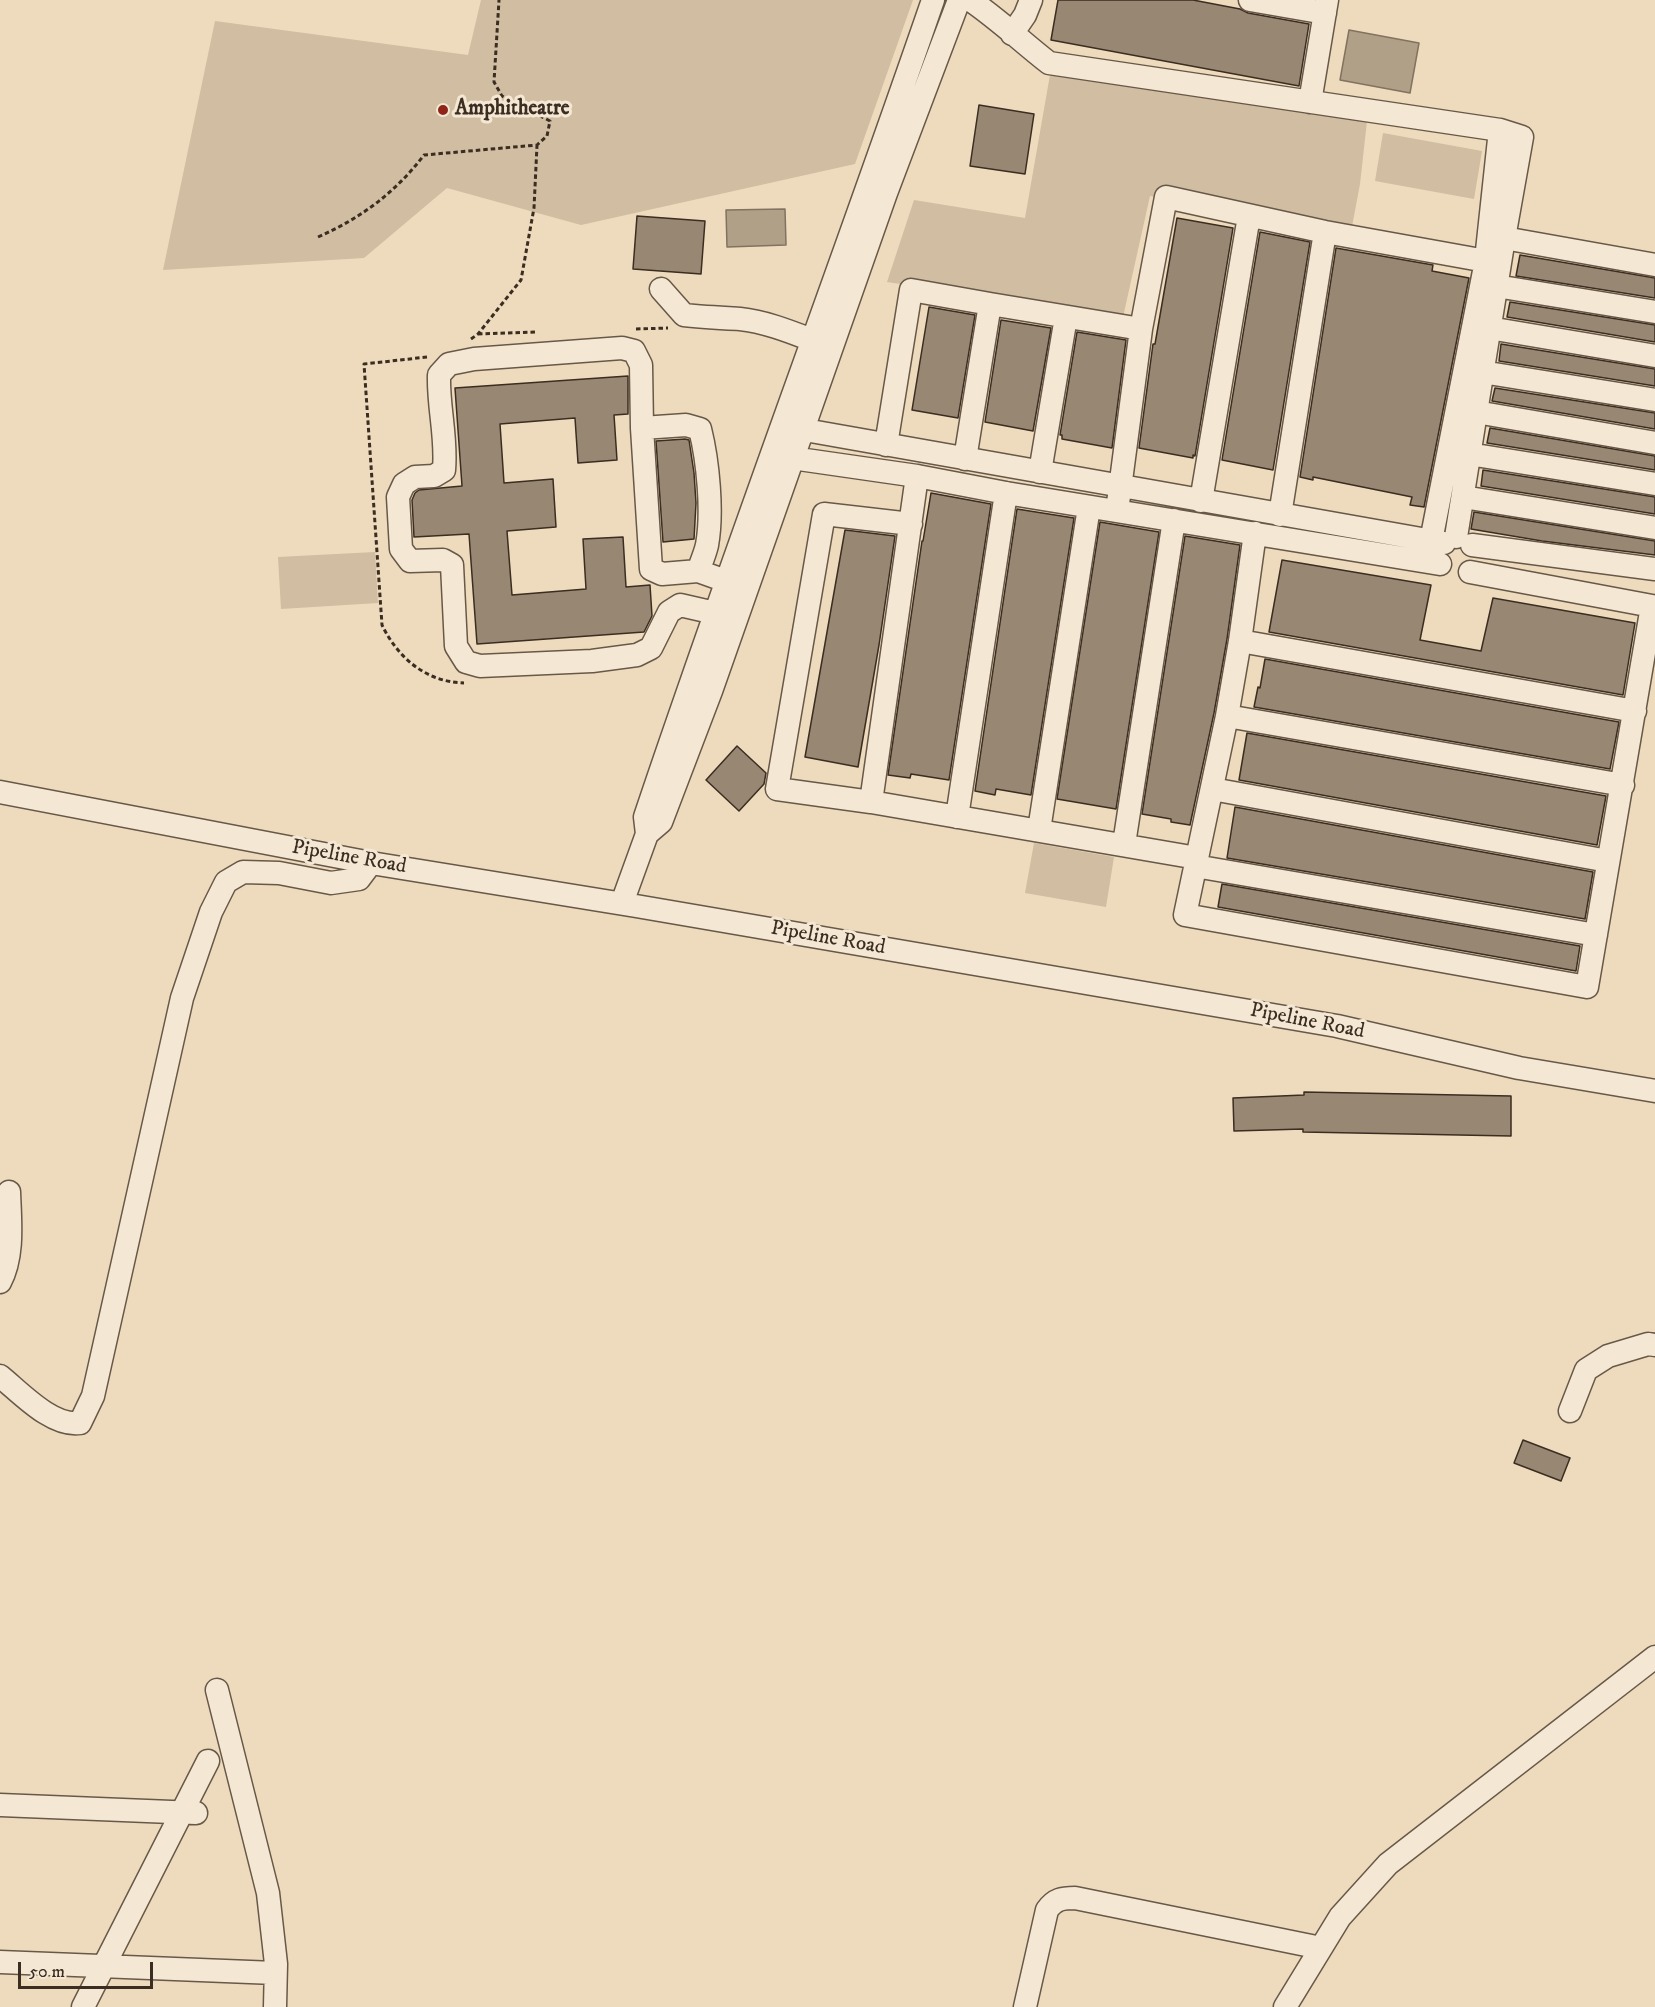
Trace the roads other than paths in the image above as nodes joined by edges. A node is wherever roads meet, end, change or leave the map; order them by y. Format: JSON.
{"nodes":[{"id":1,"x":933,"y":0,"type":"edge"},
{"id":2,"x":959,"y":0,"type":"edge"},
{"id":3,"x":970,"y":0,"type":"edge"},
{"id":4,"x":1031,"y":0,"type":"edge"},
{"id":5,"x":1250,"y":0,"type":"edge"},
{"id":6,"x":1326,"y":6,"type":"edge"},
{"id":7,"x":1012,"y":34,"type":"junction"},
{"id":8,"x":1310,"y":102,"type":"junction"},
{"id":9,"x":1500,"y":130,"type":"junction"},
{"id":10,"x":1249,"y":216,"type":"junction"},
{"id":11,"x":1325,"y":232,"type":"junction"},
{"id":12,"x":1504,"y":238,"type":"junction"},
{"id":13,"x":1486,"y":261,"type":"junction"},
{"id":14,"x":1655,"y":265,"type":"edge"},
{"id":15,"x":1496,"y":286,"type":"junction"},
{"id":16,"x":661,"y":289,"type":"dead end"},
{"id":17,"x":990,"y":304,"type":"junction"},
{"id":18,"x":1655,"y":312,"type":"edge"},
{"id":19,"x":1066,"y":316,"type":"junction"},
{"id":20,"x":1489,"y":328,"type":"junction"},
{"id":21,"x":1142,"y":329,"type":"junction"},
{"id":22,"x":822,"y":344,"type":"junction"},
{"id":23,"x":1655,"y":356,"type":"edge"},
{"id":24,"x":1482,"y":372,"type":"junction"},
{"id":25,"x":1655,"y":400,"type":"edge"},
{"id":26,"x":1476,"y":411,"type":"junction"},
{"id":27,"x":642,"y":428,"type":"junction"},
{"id":28,"x":793,"y":428,"type":"junction"},
{"id":29,"x":1655,"y":443,"type":"edge"},
{"id":30,"x":886,"y":445,"type":"junction"},
{"id":31,"x":1469,"y":454,"type":"junction"},
{"id":32,"x":783,"y":456,"type":"junction"},
{"id":33,"x":965,"y":459,"type":"junction"},
{"id":34,"x":1040,"y":472,"type":"junction"},
{"id":35,"x":917,"y":476,"type":"junction"},
{"id":36,"x":1655,"y":484,"type":"edge"},
{"id":37,"x":1122,"y":487,"type":"junction"},
{"id":38,"x":1006,"y":493,"type":"junction"},
{"id":39,"x":1463,"y":496,"type":"junction"},
{"id":40,"x":1201,"y":501,"type":"junction"},
{"id":41,"x":1089,"y":507,"type":"junction"},
{"id":42,"x":1118,"y":511,"type":"junction"},
{"id":43,"x":1280,"y":515,"type":"junction"},
{"id":44,"x":1174,"y":520,"type":"junction"},
{"id":45,"x":911,"y":524,"type":"junction"},
{"id":46,"x":1655,"y":528,"type":"edge"},
{"id":47,"x":1255,"y":533,"type":"junction"},
{"id":48,"x":1449,"y":546,"type":"junction"},
{"id":49,"x":1655,"y":569,"type":"edge"},
{"id":50,"x":698,"y":572,"type":"junction"},
{"id":51,"x":1470,"y":572,"type":"junction"},
{"id":52,"x":726,"y":582,"type":"junction"},
{"id":53,"x":715,"y":613,"type":"junction"},
{"id":54,"x":1240,"y":641,"type":"junction"},
{"id":55,"x":690,"y":684,"type":"junction"},
{"id":56,"x":711,"y":691,"type":"junction"},
{"id":57,"x":1635,"y":711,"type":"junction"},
{"id":58,"x":1227,"y":717,"type":"junction"},
{"id":59,"x":1623,"y":785,"type":"junction"},
{"id":60,"x":1212,"y":789,"type":"junction"},
{"id":61,"x":0,"y":792,"type":"edge"},
{"id":62,"x":871,"y":802,"type":"junction"},
{"id":63,"x":957,"y":817,"type":"junction"},
{"id":64,"x":1039,"y":830,"type":"junction"},
{"id":65,"x":647,"y":834,"type":"junction"},
{"id":66,"x":1124,"y":844,"type":"junction"},
{"id":67,"x":1608,"y":861,"type":"junction"},
{"id":68,"x":1196,"y":862,"type":"junction"},
{"id":69,"x":371,"y":863,"type":"junction"},
{"id":70,"x":622,"y":903,"type":"junction"},
{"id":71,"x":1596,"y":935,"type":"junction"},
{"id":72,"x":1655,"y":1091,"type":"edge"},
{"id":73,"x":9,"y":1192,"type":"dead end"},
{"id":74,"x":0,"y":1282,"type":"edge"},
{"id":75,"x":1655,"y":1345,"type":"edge"},
{"id":76,"x":0,"y":1376,"type":"edge"},
{"id":77,"x":1570,"y":1411,"type":"dead end"},
{"id":78,"x":1655,"y":1657,"type":"edge"},
{"id":79,"x":217,"y":1690,"type":"dead end"},
{"id":80,"x":208,"y":1761,"type":"dead end"},
{"id":81,"x":0,"y":1805,"type":"edge"},
{"id":82,"x":189,"y":1812,"type":"junction"},
{"id":83,"x":1321,"y":1948,"type":"junction"},
{"id":84,"x":0,"y":1962,"type":"edge"},
{"id":85,"x":104,"y":1966,"type":"junction"},
{"id":86,"x":275,"y":1973,"type":"junction"},
{"id":87,"x":83,"y":2007,"type":"edge"},
{"id":88,"x":275,"y":2007,"type":"edge"},
{"id":89,"x":1025,"y":2007,"type":"edge"},
{"id":90,"x":1285,"y":2007,"type":"edge"}],
"edges":[{"from":1,"to":22,"type":"street"},
{"from":2,"to":22,"type":"street"},
{"from":3,"to":7,"type":"street"},
{"from":4,"to":7,"type":"street"},
{"from":5,"to":6,"type":"street"},
{"from":6,"to":8,"type":"street"},
{"from":7,"to":8,"type":"street"},
{"from":8,"to":9,"type":"street"},
{"from":9,"to":12,"type":"street"},
{"from":9,"to":13,"type":"street"},
{"from":10,"to":11,"type":"street"},
{"from":10,"to":21,"type":"street"},
{"from":10,"to":40,"type":"street"},
{"from":11,"to":13,"type":"street"},
{"from":11,"to":43,"type":"street"},
{"from":12,"to":14,"type":"street"},
{"from":12,"to":15,"type":"street"},
{"from":13,"to":48,"type":"street"},
{"from":15,"to":18,"type":"street"},
{"from":15,"to":20,"type":"street"},
{"from":16,"to":22,"type":"street"},
{"from":17,"to":19,"type":"street"},
{"from":17,"to":30,"type":"street"},
{"from":17,"to":33,"type":"street"},
{"from":19,"to":21,"type":"street"},
{"from":19,"to":34,"type":"street"},
{"from":20,"to":23,"type":"street"},
{"from":20,"to":24,"type":"street"},
{"from":21,"to":37,"type":"street"},
{"from":22,"to":28,"type":"street"},
{"from":24,"to":25,"type":"street"},
{"from":24,"to":26,"type":"street"},
{"from":26,"to":29,"type":"street"},
{"from":26,"to":31,"type":"street"},
{"from":27,"to":50,"type":"street"},
{"from":27,"to":50,"type":"street"},
{"from":27,"to":53,"type":"street"},
{"from":28,"to":30,"type":"street"},
{"from":28,"to":32,"type":"street"},
{"from":30,"to":33,"type":"street"},
{"from":31,"to":36,"type":"street"},
{"from":31,"to":39,"type":"street"},
{"from":32,"to":35,"type":"street"},
{"from":32,"to":52,"type":"street"},
{"from":32,"to":56,"type":"street"},
{"from":33,"to":34,"type":"street"},
{"from":34,"to":37,"type":"street"},
{"from":35,"to":38,"type":"street"},
{"from":35,"to":45,"type":"street"},
{"from":37,"to":40,"type":"street"},
{"from":37,"to":42,"type":"street"},
{"from":38,"to":41,"type":"street"},
{"from":38,"to":63,"type":"street"},
{"from":39,"to":46,"type":"street"},
{"from":39,"to":48,"type":"street"},
{"from":40,"to":43,"type":"street"},
{"from":41,"to":42,"type":"street"},
{"from":41,"to":64,"type":"street"},
{"from":42,"to":44,"type":"street"},
{"from":43,"to":48,"type":"street"},
{"from":44,"to":47,"type":"street"},
{"from":44,"to":66,"type":"street"},
{"from":45,"to":62,"type":"street"},
{"from":45,"to":62,"type":"street"},
{"from":47,"to":48,"type":"street"},
{"from":47,"to":54,"type":"street"},
{"from":48,"to":49,"type":"street"},
{"from":48,"to":51,"type":"street"},
{"from":48,"to":51,"type":"street"},
{"from":50,"to":52,"type":"street"},
{"from":51,"to":57,"type":"street"},
{"from":52,"to":53,"type":"street"},
{"from":53,"to":55,"type":"street"},
{"from":54,"to":57,"type":"street"},
{"from":54,"to":58,"type":"street"},
{"from":55,"to":56,"type":"street"},
{"from":55,"to":65,"type":"street"},
{"from":56,"to":65,"type":"street"},
{"from":57,"to":59,"type":"street"},
{"from":58,"to":59,"type":"street"},
{"from":58,"to":60,"type":"street"},
{"from":59,"to":67,"type":"street"},
{"from":60,"to":67,"type":"street"},
{"from":60,"to":68,"type":"street"},
{"from":61,"to":69,"type":"street","name":"Pipeline Road"},
{"from":62,"to":63,"type":"street"},
{"from":63,"to":64,"type":"street"},
{"from":64,"to":66,"type":"street"},
{"from":65,"to":70,"type":"street"},
{"from":66,"to":68,"type":"street"},
{"from":67,"to":71,"type":"street"},
{"from":68,"to":71,"type":"street"},
{"from":68,"to":71,"type":"street"},
{"from":69,"to":70,"type":"street","name":"Pipeline Road"},
{"from":69,"to":76,"type":"street"},
{"from":70,"to":72,"type":"street","name":"Pipeline Road"},
{"from":73,"to":74,"type":"street"},
{"from":75,"to":77,"type":"street"},
{"from":78,"to":83,"type":"street"},
{"from":79,"to":86,"type":"street"},
{"from":80,"to":82,"type":"street"},
{"from":81,"to":82,"type":"street"},
{"from":82,"to":85,"type":"street"},
{"from":83,"to":89,"type":"street"},
{"from":83,"to":90,"type":"street"},
{"from":84,"to":85,"type":"street"},
{"from":85,"to":86,"type":"street"},
{"from":85,"to":87,"type":"street"},
{"from":86,"to":88,"type":"street"}]}
